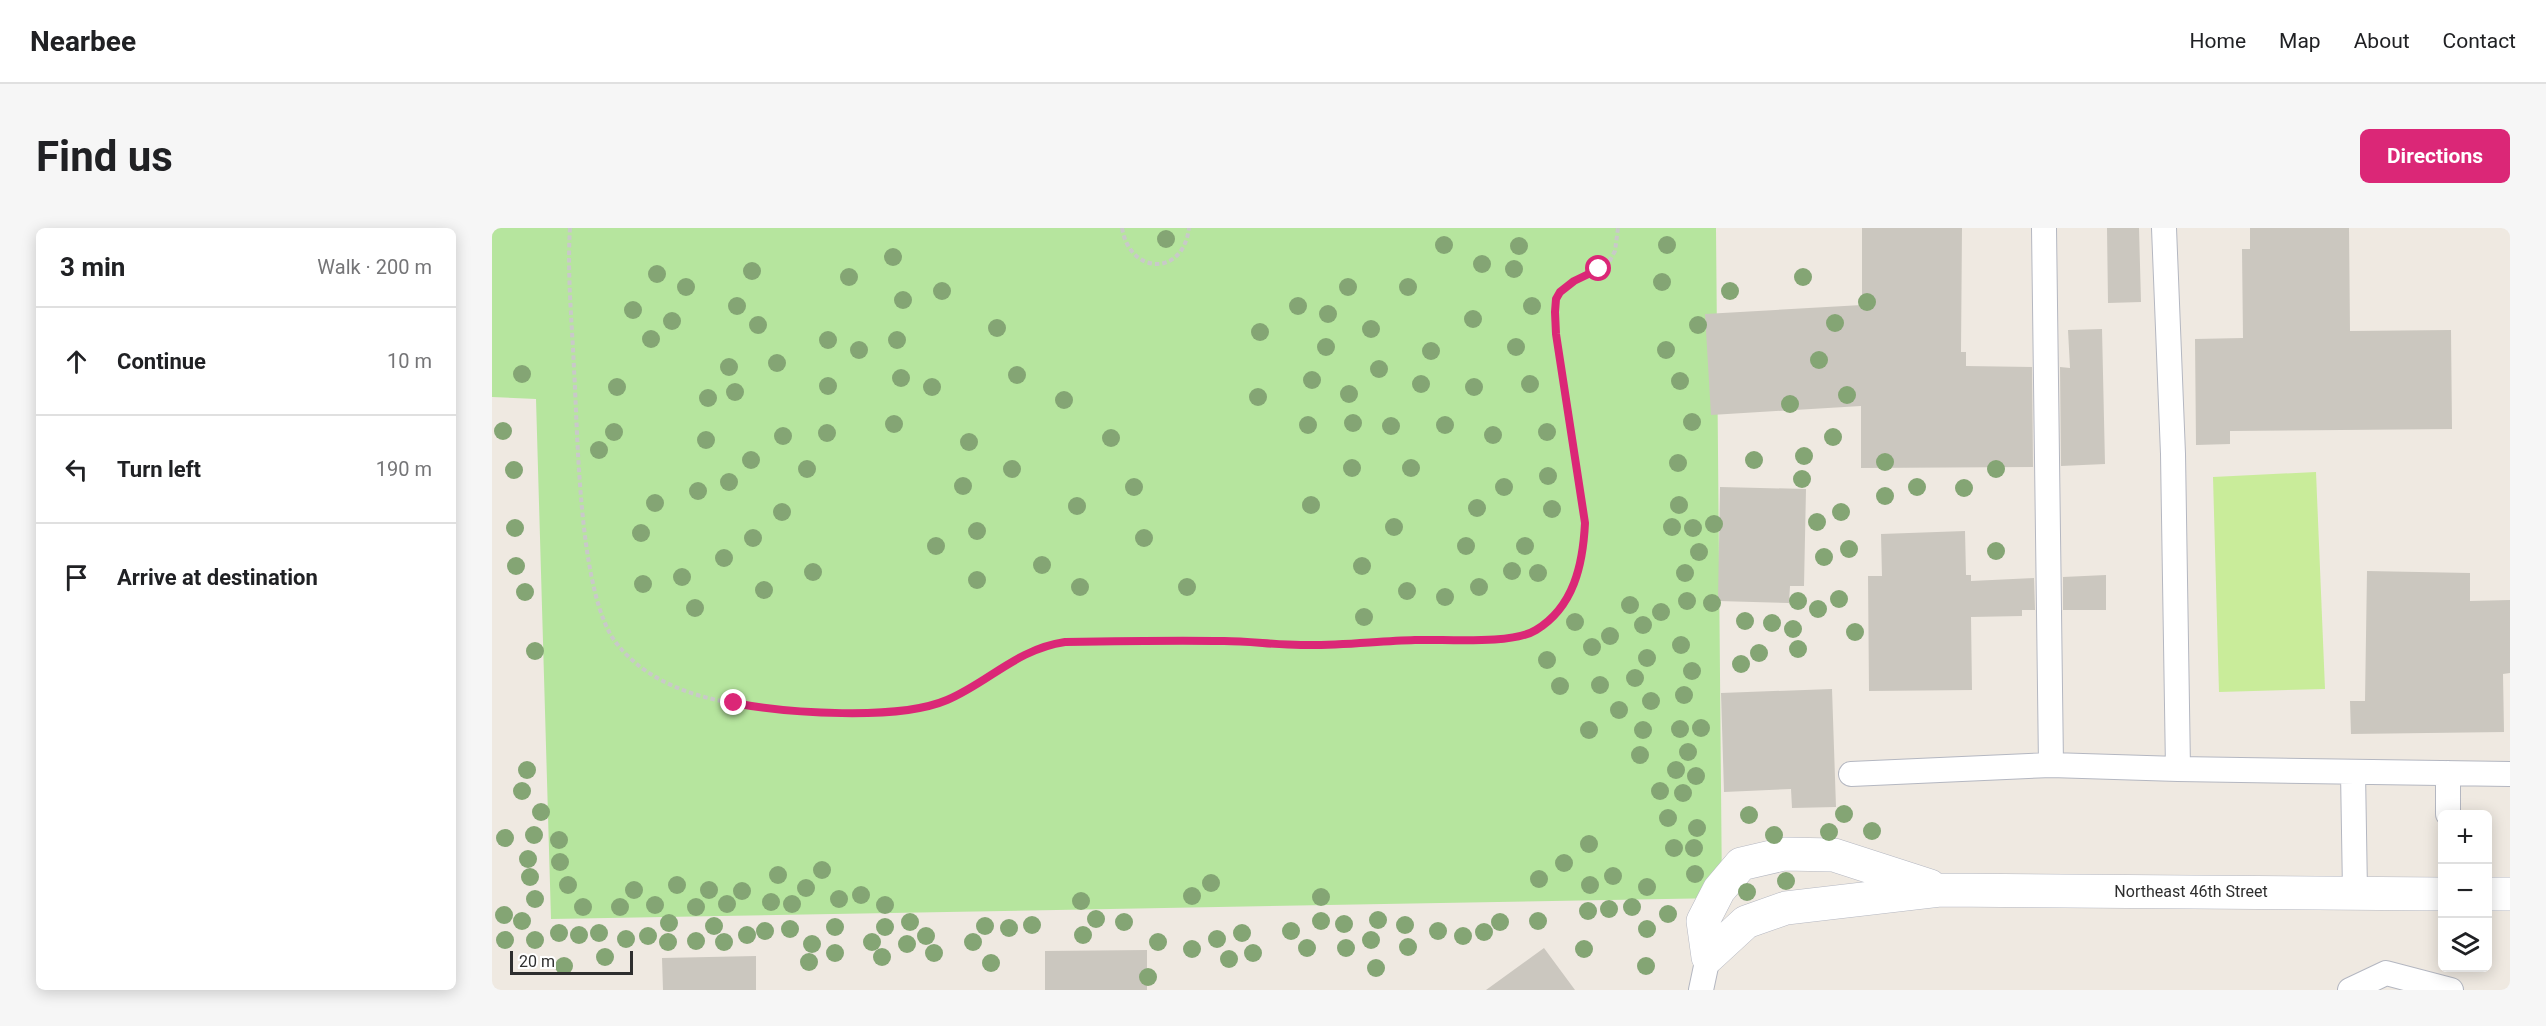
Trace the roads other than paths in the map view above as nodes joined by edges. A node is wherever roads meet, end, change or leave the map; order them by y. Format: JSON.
{"nodes":[{"id":1,"x":2044,"y":228,"type":"edge"},
{"id":2,"x":2164,"y":228,"type":"edge"},
{"id":3,"x":2051,"y":765,"type":"junction"},
{"id":4,"x":2178,"y":769,"type":"junction"},
{"id":5,"x":2353,"y":771,"type":"junction"},
{"id":6,"x":2448,"y":773,"type":"junction"},
{"id":7,"x":1851,"y":774,"type":"dead end"},
{"id":8,"x":2510,"y":774,"type":"edge"},
{"id":9,"x":2448,"y":810,"type":"edge"},
{"id":10,"x":1940,"y":890,"type":"junction"},
{"id":11,"x":2355,"y":892,"type":"junction"},
{"id":12,"x":2438,"y":894,"type":"edge"},
{"id":13,"x":2492,"y":894,"type":"edge"},
{"id":14,"x":2510,"y":894,"type":"edge"},
{"id":15,"x":1708,"y":957,"type":"junction"},
{"id":16,"x":1701,"y":990,"type":"edge"},
{"id":17,"x":2350,"y":990,"type":"edge"},
{"id":18,"x":2451,"y":990,"type":"edge"}],
"edges":[{"from":1,"to":3,"type":"lane"},
{"from":2,"to":4,"type":"lane"},
{"from":3,"to":4,"type":"lane"},
{"from":3,"to":7,"type":"lane"},
{"from":4,"to":5,"type":"lane"},
{"from":5,"to":6,"type":"lane"},
{"from":5,"to":11,"type":"lane"},
{"from":6,"to":8,"type":"lane"},
{"from":6,"to":9,"type":"lane"},
{"from":10,"to":11,"type":"street","name":"Northeast 46th Street"},
{"from":10,"to":15,"type":"street","name":"Northeast 46th Street"},
{"from":10,"to":15,"type":"street","name":"Northeast 46th Street"},
{"from":11,"to":12,"type":"street","name":"Northeast 46th Street"},
{"from":13,"to":14,"type":"street"},
{"from":15,"to":16,"type":"lane"},
{"from":17,"to":18,"type":"lane"}]}
